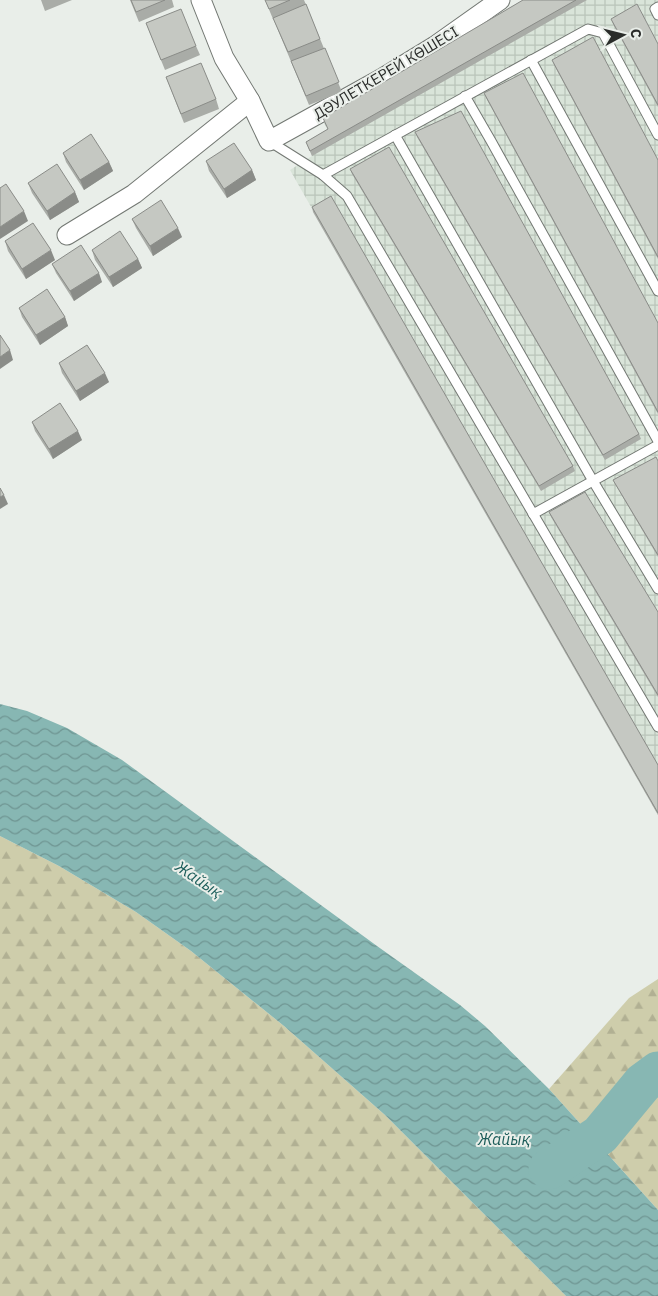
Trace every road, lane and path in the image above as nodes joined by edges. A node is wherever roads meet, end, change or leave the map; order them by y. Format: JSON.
{"nodes":[{"id":1,"x":201,"y":0,"type":"edge"},
{"id":2,"x":500,"y":0,"type":"edge"},
{"id":3,"x":658,"y":7,"type":"edge"},
{"id":4,"x":658,"y":15,"type":"edge"},
{"id":5,"x":531,"y":60,"type":"junction"},
{"id":6,"x":465,"y":96,"type":"junction"},
{"id":7,"x":250,"y":102,"type":"junction"},
{"id":8,"x":658,"y":134,"type":"edge"},
{"id":9,"x":395,"y":135,"type":"junction"},
{"id":10,"x":269,"y":141,"type":"junction"},
{"id":11,"x":323,"y":175,"type":"junction"},
{"id":12,"x":67,"y":235,"type":"dead end"},
{"id":13,"x":658,"y":292,"type":"edge"},
{"id":14,"x":658,"y":441,"type":"edge"},
{"id":15,"x":658,"y":445,"type":"edge"},
{"id":16,"x":593,"y":481,"type":"junction"},
{"id":17,"x":533,"y":514,"type":"junction"},
{"id":18,"x":658,"y":589,"type":"edge"},
{"id":19,"x":658,"y":727,"type":"edge"}],
"edges":[{"from":1,"to":7,"type":"street"},
{"from":2,"to":10,"type":"street","name":"ДӘУЛЕТКЕРЕЙ КӨШЕСІ"},
{"from":3,"to":4,"type":"lane"},
{"from":5,"to":6,"type":"lane"},
{"from":5,"to":8,"type":"lane"},
{"from":5,"to":13,"type":"lane"},
{"from":6,"to":9,"type":"lane"},
{"from":6,"to":14,"type":"lane"},
{"from":7,"to":10,"type":"street"},
{"from":7,"to":12,"type":"street"},
{"from":9,"to":11,"type":"lane"},
{"from":9,"to":16,"type":"lane"},
{"from":10,"to":11,"type":"lane"},
{"from":11,"to":17,"type":"lane"},
{"from":15,"to":16,"type":"lane"},
{"from":16,"to":17,"type":"lane"},
{"from":16,"to":18,"type":"lane"},
{"from":17,"to":19,"type":"lane"}]}
